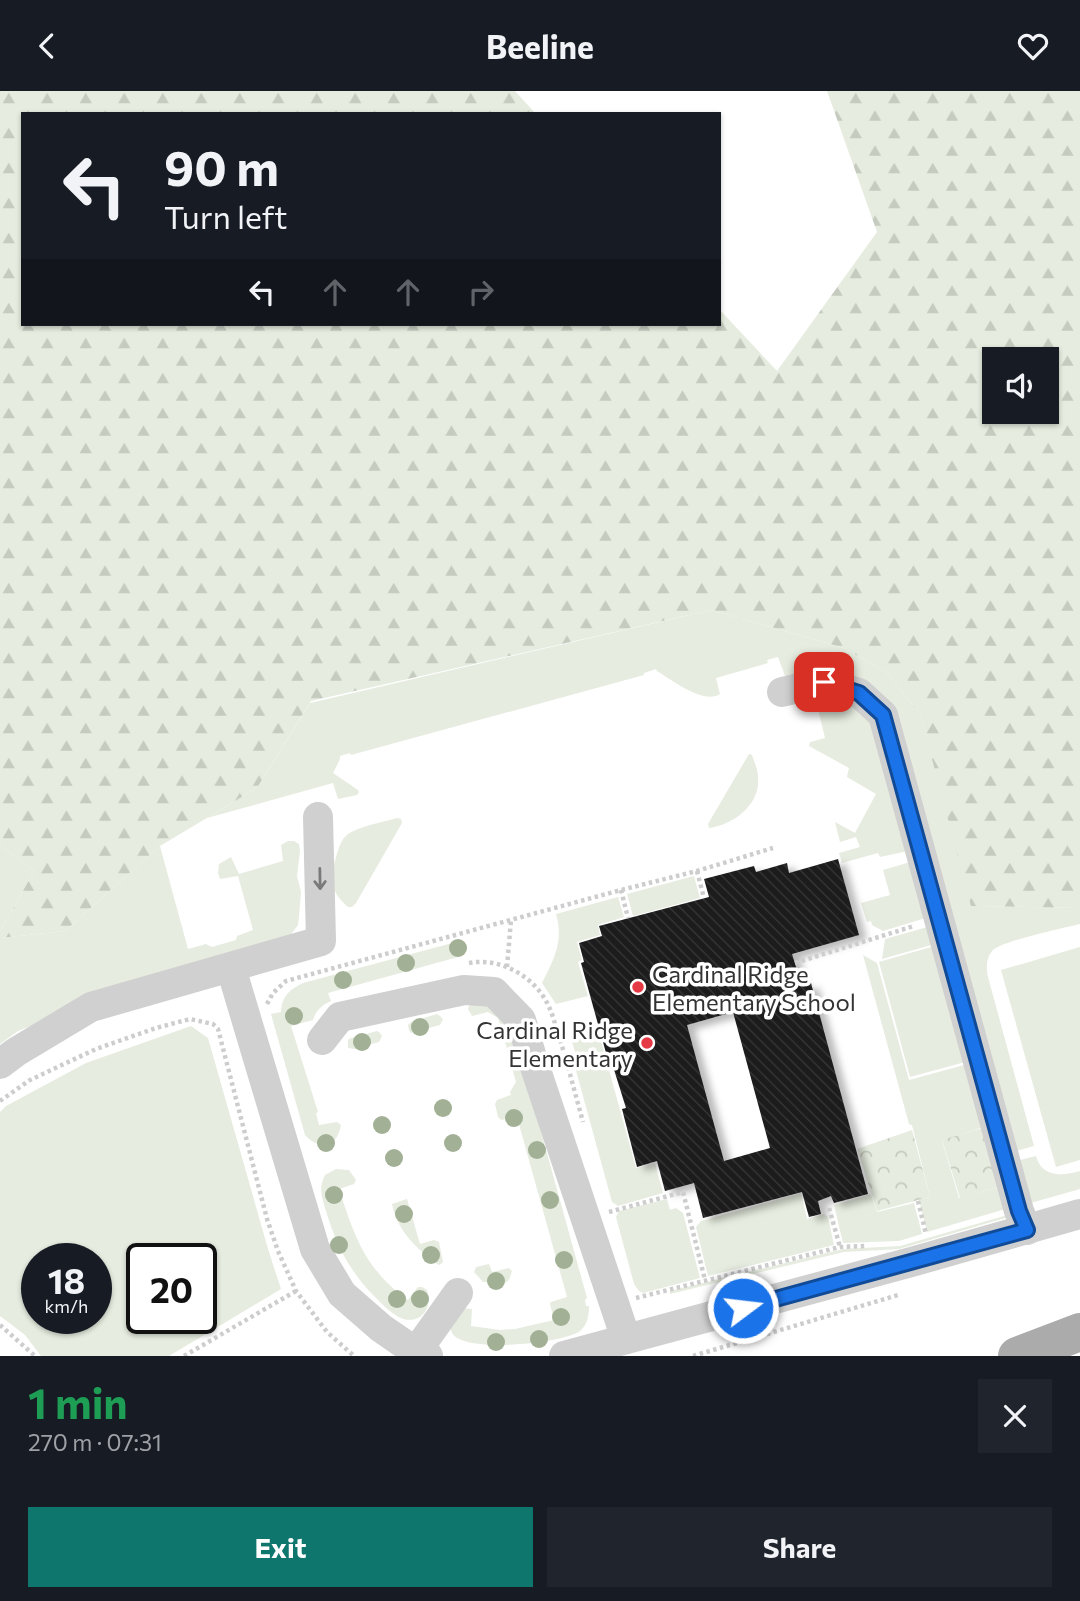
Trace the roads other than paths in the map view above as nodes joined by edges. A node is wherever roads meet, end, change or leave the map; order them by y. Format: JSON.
{"nodes":[{"id":1,"x":782,"y":692,"type":"dead end"},
{"id":2,"x":318,"y":817,"type":"dead end"},
{"id":3,"x":231,"y":968,"type":"junction"},
{"id":4,"x":322,"y":1040,"type":"dead end"},
{"id":5,"x":0,"y":1064,"type":"edge"},
{"id":6,"x":1080,"y":1214,"type":"edge"},
{"id":7,"x":1027,"y":1230,"type":"junction"},
{"id":8,"x":458,"y":1293,"type":"dead end"},
{"id":9,"x":1080,"y":1332,"type":"edge"},
{"id":10,"x":626,"y":1339,"type":"junction"},
{"id":11,"x":422,"y":1354,"type":"edge"},
{"id":12,"x":564,"y":1356,"type":"edge"},
{"id":13,"x":1017,"y":1356,"type":"edge"}],
"edges":[{"from":1,"to":7,"type":"lane"},
{"from":2,"to":3,"type":"lane","one_way":true},
{"from":3,"to":5,"type":"lane"},
{"from":3,"to":11,"type":"lane"},
{"from":4,"to":10,"type":"lane"},
{"from":6,"to":7,"type":"lane"},
{"from":7,"to":10,"type":"lane"},
{"from":8,"to":11,"type":"lane"},
{"from":9,"to":13,"type":"main road"},
{"from":10,"to":12,"type":"lane"}]}
